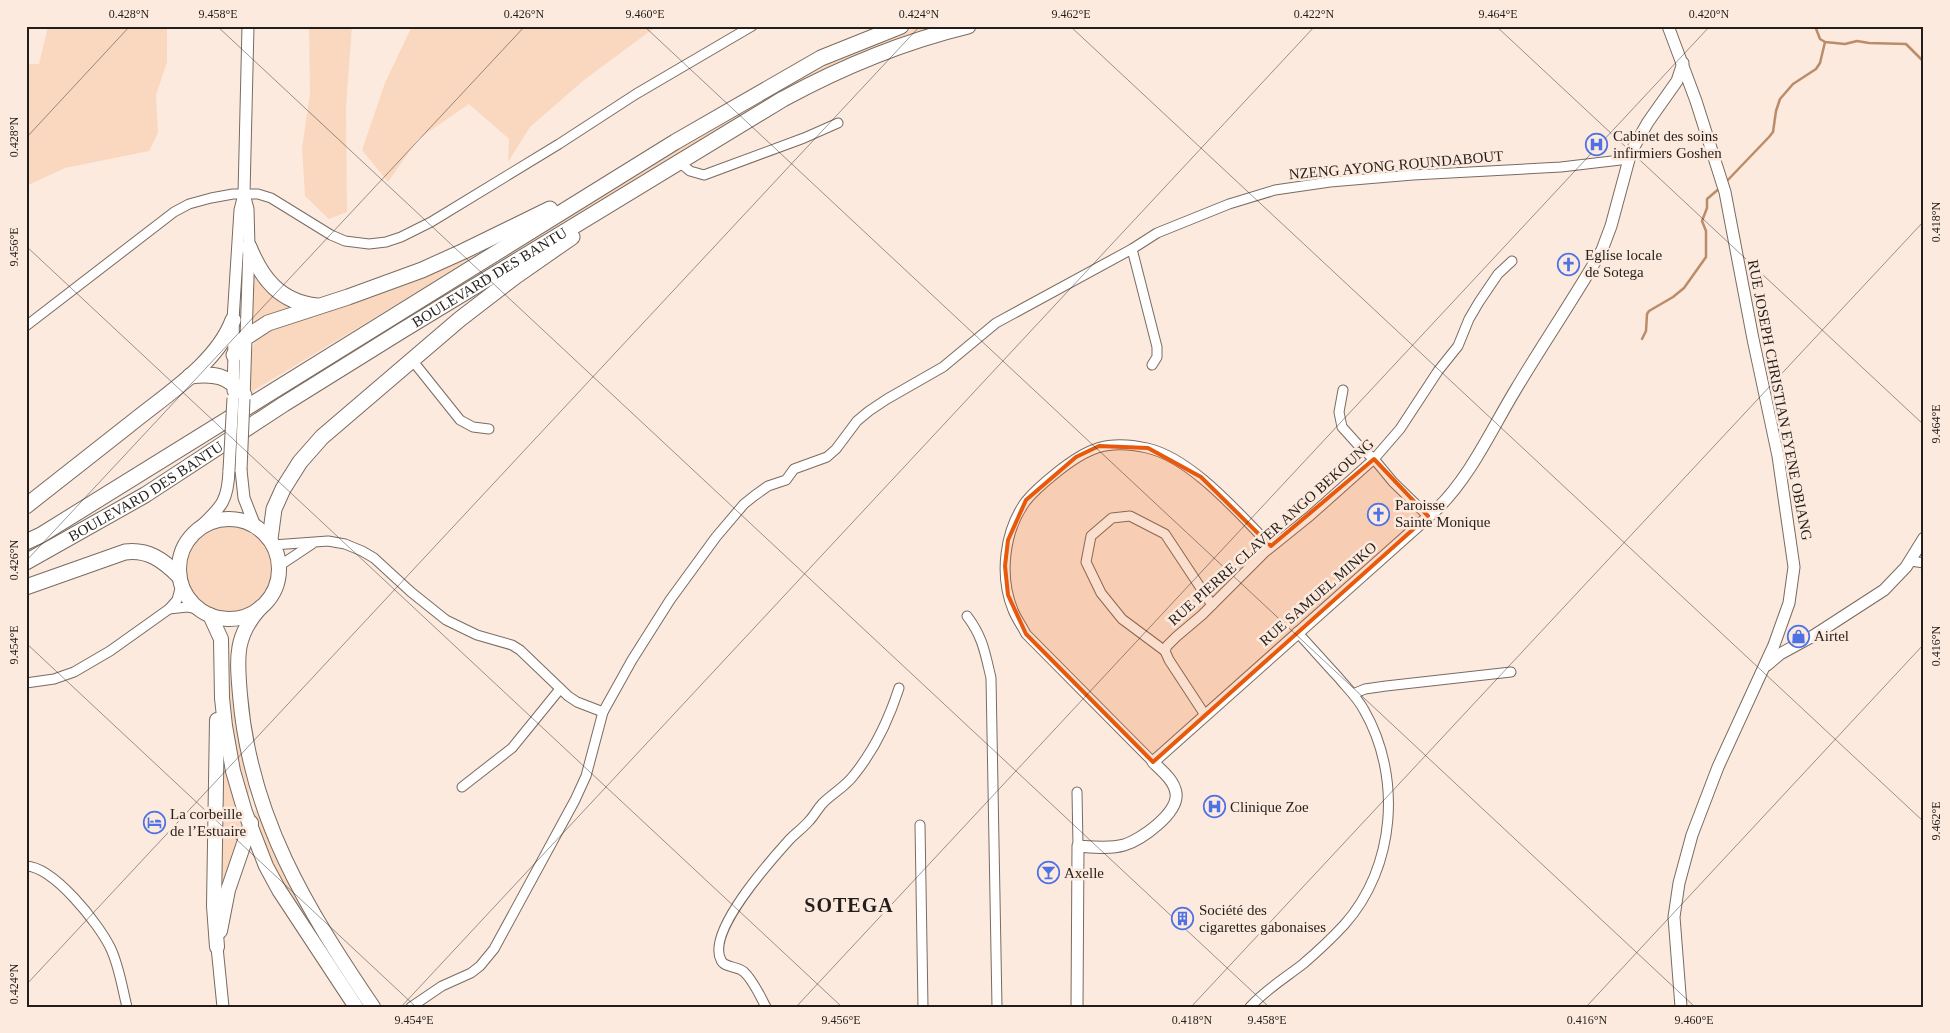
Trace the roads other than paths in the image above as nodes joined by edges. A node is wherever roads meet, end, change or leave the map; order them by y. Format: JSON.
{"nodes":[{"id":1,"x":248,"y":26,"type":"edge"},
{"id":2,"x":752,"y":26,"type":"edge"},
{"id":3,"x":901,"y":26,"type":"edge"},
{"id":4,"x":968,"y":26,"type":"edge"},
{"id":5,"x":1668,"y":26,"type":"edge"},
{"id":6,"x":1683,"y":64,"type":"junction"},
{"id":7,"x":1664,"y":99,"type":"junction"},
{"id":8,"x":1696,"y":101,"type":"junction"},
{"id":9,"x":838,"y":123,"type":"dead end"},
{"id":10,"x":675,"y":142,"type":"junction"},
{"id":11,"x":1629,"y":159,"type":"junction"},
{"id":12,"x":678,"y":162,"type":"junction"},
{"id":13,"x":644,"y":182,"type":"junction"},
{"id":14,"x":244,"y":194,"type":"junction"},
{"id":15,"x":249,"y":247,"type":"junction"},
{"id":16,"x":1132,"y":249,"type":"junction"},
{"id":17,"x":1512,"y":261,"type":"dead end"},
{"id":18,"x":318,"y":306,"type":"junction"},
{"id":19,"x":233,"y":320,"type":"junction"},
{"id":20,"x":26,"y":326,"type":"edge"},
{"id":21,"x":245,"y":338,"type":"junction"},
{"id":22,"x":234,"y":355,"type":"junction"},
{"id":23,"x":412,"y":360,"type":"junction"},
{"id":24,"x":1152,"y":365,"type":"dead end"},
{"id":25,"x":190,"y":376,"type":"junction"},
{"id":26,"x":234,"y":382,"type":"junction"},
{"id":27,"x":1343,"y":390,"type":"dead end"},
{"id":28,"x":240,"y":397,"type":"junction"},
{"id":29,"x":489,"y":429,"type":"dead end"},
{"id":30,"x":1374,"y":459,"type":"junction"},
{"id":31,"x":26,"y":506,"type":"edge"},
{"id":32,"x":1428,"y":516,"type":"junction"},
{"id":33,"x":255,"y":526,"type":"junction"},
{"id":34,"x":199,"y":528,"type":"junction"},
{"id":35,"x":1924,"y":538,"type":"edge"},
{"id":36,"x":26,"y":542,"type":"edge"},
{"id":37,"x":272,"y":542,"type":"junction"},
{"id":38,"x":314,"y":543,"type":"junction"},
{"id":39,"x":1271,"y":546,"type":"junction"},
{"id":40,"x":1911,"y":561,"type":"junction"},
{"id":41,"x":26,"y":562,"type":"edge"},
{"id":42,"x":1924,"y":563,"type":"edge"},
{"id":43,"x":279,"y":566,"type":"junction"},
{"id":44,"x":180,"y":580,"type":"junction"},
{"id":45,"x":26,"y":587,"type":"edge"},
{"id":46,"x":1212,"y":605,"type":"junction"},
{"id":47,"x":261,"y":607,"type":"junction"},
{"id":48,"x":169,"y":610,"type":"junction"},
{"id":49,"x":204,"y":612,"type":"junction"},
{"id":50,"x":967,"y":616,"type":"dead end"},
{"id":51,"x":1780,"y":628,"type":"junction"},
{"id":52,"x":1297,"y":632,"type":"junction"},
{"id":53,"x":1796,"y":646,"type":"junction"},
{"id":54,"x":1165,"y":651,"type":"junction"},
{"id":55,"x":221,"y":660,"type":"junction"},
{"id":56,"x":1764,"y":668,"type":"junction"},
{"id":57,"x":1510,"y":672,"type":"dead end"},
{"id":58,"x":26,"y":683,"type":"edge"},
{"id":59,"x":900,"y":688,"type":"dead end"},
{"id":60,"x":560,"y":689,"type":"junction"},
{"id":61,"x":1353,"y":694,"type":"junction"},
{"id":62,"x":603,"y":712,"type":"junction"},
{"id":63,"x":1205,"y":715,"type":"junction"},
{"id":64,"x":243,"y":719,"type":"junction"},
{"id":65,"x":1154,"y":762,"type":"junction"},
{"id":66,"x":462,"y":787,"type":"dead end"},
{"id":67,"x":1077,"y":792,"type":"dead end"},
{"id":68,"x":920,"y":826,"type":"dead end"},
{"id":69,"x":251,"y":827,"type":"junction"},
{"id":70,"x":1078,"y":846,"type":"junction"},
{"id":71,"x":26,"y":866,"type":"edge"},
{"id":72,"x":217,"y":947,"type":"junction"},
{"id":73,"x":127,"y":1007,"type":"edge"},
{"id":74,"x":224,"y":1007,"type":"edge"},
{"id":75,"x":356,"y":1007,"type":"edge"},
{"id":76,"x":373,"y":1007,"type":"edge"},
{"id":77,"x":412,"y":1007,"type":"edge"},
{"id":78,"x":766,"y":1007,"type":"edge"},
{"id":79,"x":923,"y":1007,"type":"edge"},
{"id":80,"x":998,"y":1007,"type":"edge"},
{"id":81,"x":1077,"y":1007,"type":"edge"},
{"id":82,"x":1250,"y":1007,"type":"edge"},
{"id":83,"x":1681,"y":1007,"type":"edge"}],
"edges":[{"from":1,"to":14,"type":"street"},
{"from":2,"to":14,"type":"street"},
{"from":3,"to":10,"type":"highway","name":"BOULEVARD DES BANTU"},
{"from":4,"to":12,"type":"highway","name":"BOULEVARD DES BANTU"},
{"from":5,"to":6,"type":"street","name":"RUE JOSEPH CHRISTIAN EYENE OBIANG"},
{"from":6,"to":7,"type":"street","name":"RUE SAMUEL MINKO"},
{"from":6,"to":8,"type":"street","name":"RUE JOSEPH CHRISTIAN EYENE OBIANG"},
{"from":7,"to":8,"type":"street"},
{"from":7,"to":11,"type":"street","name":"RUE SAMUEL MINKO"},
{"from":8,"to":51,"type":"street","name":"RUE JOSEPH CHRISTIAN EYENE OBIANG"},
{"from":9,"to":12,"type":"street"},
{"from":10,"to":18,"type":"highway"},
{"from":10,"to":36,"type":"highway","name":"BOULEVARD DES BANTU"},
{"from":11,"to":16,"type":"street","name":"NZENG AYONG ROUNDABOUT"},
{"from":11,"to":32,"type":"street","name":"RUE SAMUEL MINKO"},
{"from":12,"to":13,"type":"highway","name":"BOULEVARD DES BANTU"},
{"from":13,"to":23,"type":"highway"},
{"from":13,"to":41,"type":"highway","name":"BOULEVARD DES BANTU"},
{"from":14,"to":15,"type":"street"},
{"from":14,"to":19,"type":"street"},
{"from":14,"to":20,"type":"street"},
{"from":15,"to":18,"type":"highway"},
{"from":15,"to":21,"type":"street"},
{"from":16,"to":24,"type":"street"},
{"from":16,"to":62,"type":"street","name":"NZENG AYONG ROUNDABOUT"},
{"from":17,"to":30,"type":"street","name":"RUE PIERRE CLAVER ANGO BEKOUNG"},
{"from":18,"to":21,"type":"highway"},
{"from":19,"to":22,"type":"street"},
{"from":19,"to":25,"type":"highway"},
{"from":21,"to":22,"type":"highway"},
{"from":21,"to":28,"type":"street"},
{"from":22,"to":26,"type":"street"},
{"from":23,"to":29,"type":"street"},
{"from":23,"to":37,"type":"highway"},
{"from":25,"to":26,"type":"highway"},
{"from":25,"to":31,"type":"highway"},
{"from":26,"to":28,"type":"highway"},
{"from":27,"to":30,"type":"street"},
{"from":28,"to":33,"type":"street","bridge":true},
{"from":28,"to":34,"type":"street","bridge":true},
{"from":30,"to":32,"type":"street"},
{"from":30,"to":39,"type":"street","name":"RUE PIERRE CLAVER ANGO BEKOUNG"},
{"from":32,"to":52,"type":"street","name":"RUE SAMUEL MINKO"},
{"from":33,"to":34,"type":"main road"},
{"from":33,"to":37,"type":"main road"},
{"from":34,"to":44,"type":"main road"},
{"from":35,"to":40,"type":"street"},
{"from":37,"to":38,"type":"street"},
{"from":37,"to":43,"type":"main road"},
{"from":38,"to":43,"type":"street"},
{"from":38,"to":60,"type":"street"},
{"from":39,"to":46,"type":"street","name":"RUE PIERRE CLAVER ANGO BEKOUNG"},
{"from":39,"to":65,"type":"street"},
{"from":40,"to":42,"type":"street"},
{"from":40,"to":53,"type":"street"},
{"from":43,"to":47,"type":"main road"},
{"from":44,"to":45,"type":"highway"},
{"from":44,"to":48,"type":"street"},
{"from":44,"to":49,"type":"main road"},
{"from":46,"to":54,"type":"street","name":"RUE PIERRE CLAVER ANGO BEKOUNG"},
{"from":46,"to":54,"type":"street"},
{"from":47,"to":49,"type":"main road"},
{"from":47,"to":64,"type":"main road"},
{"from":48,"to":49,"type":"street"},
{"from":48,"to":58,"type":"street"},
{"from":49,"to":55,"type":"main road"},
{"from":50,"to":80,"type":"street"},
{"from":51,"to":53,"type":"street"},
{"from":51,"to":56,"type":"street","name":"RUE JOSEPH CHRISTIAN EYENE OBIANG"},
{"from":52,"to":61,"type":"street"},
{"from":52,"to":63,"type":"street","name":"RUE SAMUEL MINKO"},
{"from":53,"to":56,"type":"street"},
{"from":54,"to":63,"type":"street"},
{"from":55,"to":69,"type":"main road"},
{"from":55,"to":72,"type":"main road"},
{"from":56,"to":83,"type":"street","name":"RUE JOSEPH CHRISTIAN EYENE OBIANG"},
{"from":57,"to":61,"type":"street"},
{"from":59,"to":78,"type":"street"},
{"from":60,"to":62,"type":"street"},
{"from":60,"to":66,"type":"street"},
{"from":61,"to":82,"type":"street"},
{"from":62,"to":77,"type":"street","name":"NZENG AYONG ROUNDABOUT"},
{"from":63,"to":65,"type":"street","name":"RUE SAMUEL MINKO"},
{"from":64,"to":69,"type":"main road"},
{"from":64,"to":76,"type":"main road"},
{"from":65,"to":70,"type":"street"},
{"from":67,"to":70,"type":"street"},
{"from":68,"to":79,"type":"street"},
{"from":69,"to":72,"type":"main road"},
{"from":69,"to":75,"type":"main road"},
{"from":70,"to":81,"type":"street"},
{"from":71,"to":73,"type":"street"},
{"from":72,"to":74,"type":"street"}]}
